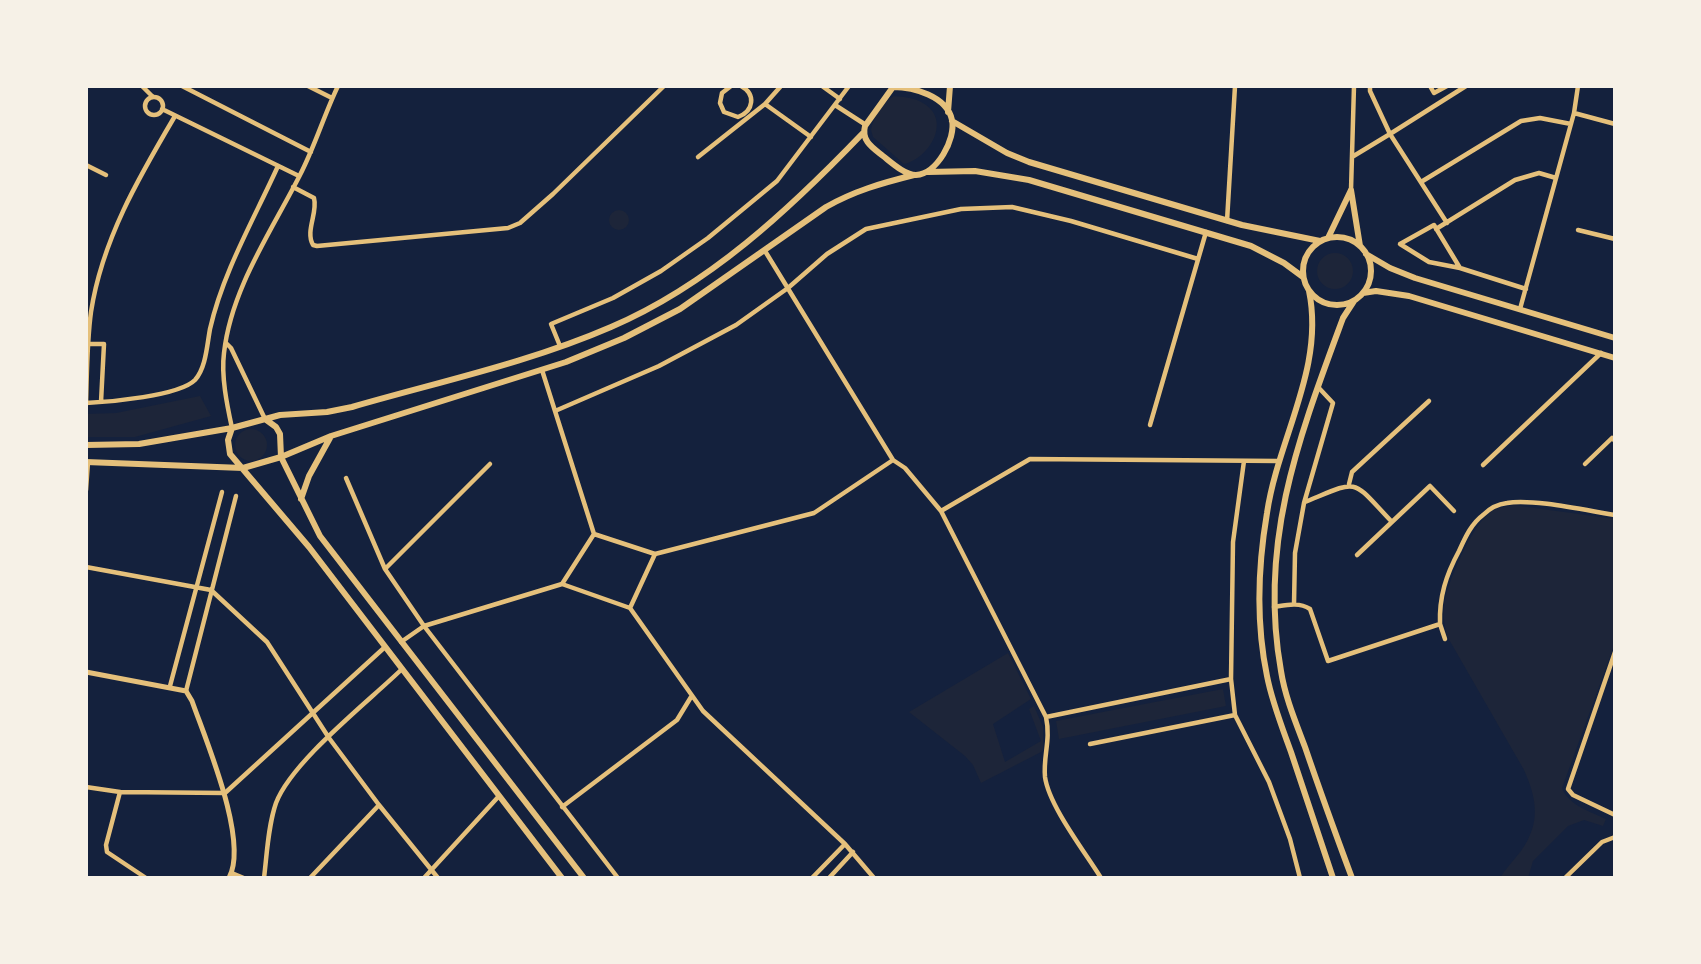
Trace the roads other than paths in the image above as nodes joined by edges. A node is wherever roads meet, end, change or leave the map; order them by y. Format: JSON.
{"nodes":[{"id":1,"x":142,"y":86,"type":"edge"},
{"id":2,"x":182,"y":86,"type":"edge"},
{"id":3,"x":307,"y":86,"type":"edge"},
{"id":4,"x":664,"y":86,"type":"edge"},
{"id":5,"x":731,"y":86,"type":"edge"},
{"id":6,"x":741,"y":86,"type":"edge"},
{"id":7,"x":781,"y":86,"type":"edge"},
{"id":8,"x":822,"y":86,"type":"edge"},
{"id":9,"x":849,"y":86,"type":"edge"},
{"id":10,"x":950,"y":86,"type":"edge"},
{"id":11,"x":1235,"y":86,"type":"edge"},
{"id":12,"x":1354,"y":86,"type":"edge"},
{"id":13,"x":1370,"y":86,"type":"edge"},
{"id":14,"x":1430,"y":86,"type":"edge"},
{"id":15,"x":1447,"y":86,"type":"edge"},
{"id":16,"x":1466,"y":86,"type":"edge"},
{"id":17,"x":1578,"y":86,"type":"edge"},
{"id":18,"x":894,"y":87,"type":"edge"},
{"id":19,"x":336,"y":88,"type":"edge"},
{"id":20,"x":153,"y":97,"type":"junction"},
{"id":21,"x":332,"y":98,"type":"junction"},
{"id":22,"x":840,"y":99,"type":"junction"},
{"id":23,"x":765,"y":104,"type":"junction"},
{"id":24,"x":835,"y":105,"type":"junction"},
{"id":25,"x":162,"y":109,"type":"junction"},
{"id":26,"x":948,"y":112,"type":"junction"},
{"id":27,"x":749,"y":113,"type":"junction"},
{"id":28,"x":1574,"y":113,"type":"junction"},
{"id":29,"x":175,"y":116,"type":"junction"},
{"id":30,"x":952,"y":121,"type":"junction"},
{"id":31,"x":1571,"y":124,"type":"junction"},
{"id":32,"x":1615,"y":124,"type":"edge"},
{"id":33,"x":866,"y":125,"type":"junction"},
{"id":34,"x":863,"y":133,"type":"junction"},
{"id":35,"x":1390,"y":134,"type":"junction"},
{"id":36,"x":811,"y":137,"type":"junction"},
{"id":37,"x":311,"y":152,"type":"junction"},
{"id":38,"x":698,"y":157,"type":"dead end"},
{"id":39,"x":1352,"y":158,"type":"junction"},
{"id":40,"x":86,"y":165,"type":"edge"},
{"id":41,"x":278,"y":166,"type":"junction"},
{"id":42,"x":929,"y":172,"type":"junction"},
{"id":43,"x":106,"y":175,"type":"dead end"},
{"id":44,"x":914,"y":175,"type":"junction"},
{"id":45,"x":299,"y":176,"type":"junction"},
{"id":46,"x":1556,"y":178,"type":"junction"},
{"id":47,"x":1421,"y":183,"type":"junction"},
{"id":48,"x":293,"y":187,"type":"junction"},
{"id":49,"x":1351,"y":190,"type":"junction"},
{"id":50,"x":1227,"y":221,"type":"junction"},
{"id":51,"x":1447,"y":223,"type":"junction"},
{"id":52,"x":1436,"y":229,"type":"junction"},
{"id":53,"x":1578,"y":230,"type":"dead end"},
{"id":54,"x":1206,"y":232,"type":"junction"},
{"id":55,"x":1328,"y":238,"type":"junction"},
{"id":56,"x":1615,"y":239,"type":"edge"},
{"id":57,"x":1320,"y":242,"type":"junction"},
{"id":58,"x":1360,"y":246,"type":"junction"},
{"id":59,"x":765,"y":250,"type":"junction"},
{"id":60,"x":1366,"y":254,"type":"junction"},
{"id":61,"x":1198,"y":260,"type":"junction"},
{"id":62,"x":1460,"y":268,"type":"junction"},
{"id":63,"x":1303,"y":277,"type":"junction"},
{"id":64,"x":788,"y":288,"type":"junction"},
{"id":65,"x":1526,"y":289,"type":"junction"},
{"id":66,"x":1309,"y":291,"type":"junction"},
{"id":67,"x":1363,"y":293,"type":"junction"},
{"id":68,"x":1354,"y":301,"type":"junction"},
{"id":69,"x":1520,"y":309,"type":"junction"},
{"id":70,"x":1615,"y":338,"type":"edge"},
{"id":71,"x":89,"y":344,"type":"junction"},
{"id":72,"x":227,"y":344,"type":"junction"},
{"id":73,"x":560,"y":347,"type":"junction"},
{"id":74,"x":1601,"y":353,"type":"junction"},
{"id":75,"x":1615,"y":358,"type":"edge"},
{"id":76,"x":87,"y":360,"type":"edge"},
{"id":77,"x":542,"y":370,"type":"junction"},
{"id":78,"x":1318,"y":387,"type":"junction"},
{"id":79,"x":1429,"y":401,"type":"dead end"},
{"id":80,"x":101,"y":402,"type":"junction"},
{"id":81,"x":555,"y":411,"type":"junction"},
{"id":82,"x":265,"y":419,"type":"junction"},
{"id":83,"x":1150,"y":425,"type":"dead end"},
{"id":84,"x":232,"y":428,"type":"junction"},
{"id":85,"x":331,"y":436,"type":"junction"},
{"id":86,"x":1614,"y":438,"type":"edge"},
{"id":87,"x":86,"y":444,"type":"edge"},
{"id":88,"x":281,"y":457,"type":"junction"},
{"id":89,"x":892,"y":460,"type":"junction"},
{"id":90,"x":1244,"y":461,"type":"junction"},
{"id":91,"x":1278,"y":461,"type":"junction"},
{"id":92,"x":87,"y":462,"type":"edge"},
{"id":93,"x":490,"y":464,"type":"dead end"},
{"id":94,"x":1585,"y":464,"type":"dead end"},
{"id":95,"x":1483,"y":465,"type":"dead end"},
{"id":96,"x":243,"y":468,"type":"junction"},
{"id":97,"x":346,"y":478,"type":"dead end"},
{"id":98,"x":1349,"y":484,"type":"junction"},
{"id":99,"x":86,"y":489,"type":"edge"},
{"id":100,"x":222,"y":492,"type":"dead end"},
{"id":101,"x":236,"y":496,"type":"dead end"},
{"id":102,"x":301,"y":499,"type":"junction"},
{"id":103,"x":1304,"y":503,"type":"junction"},
{"id":104,"x":941,"y":511,"type":"junction"},
{"id":105,"x":1454,"y":511,"type":"dead end"},
{"id":106,"x":1615,"y":515,"type":"edge"},
{"id":107,"x":1392,"y":522,"type":"junction"},
{"id":108,"x":594,"y":534,"type":"junction"},
{"id":109,"x":654,"y":554,"type":"junction"},
{"id":110,"x":1357,"y":555,"type":"dead end"},
{"id":111,"x":86,"y":567,"type":"edge"},
{"id":112,"x":385,"y":569,"type":"junction"},
{"id":113,"x":562,"y":584,"type":"junction"},
{"id":114,"x":196,"y":587,"type":"junction"},
{"id":115,"x":211,"y":590,"type":"junction"},
{"id":116,"x":1294,"y":604,"type":"junction"},
{"id":117,"x":1275,"y":607,"type":"junction"},
{"id":118,"x":630,"y":608,"type":"junction"},
{"id":119,"x":1440,"y":624,"type":"junction"},
{"id":120,"x":424,"y":626,"type":"junction"},
{"id":121,"x":1445,"y":639,"type":"dead end"},
{"id":122,"x":401,"y":642,"type":"junction"},
{"id":123,"x":385,"y":647,"type":"junction"},
{"id":124,"x":1615,"y":652,"type":"edge"},
{"id":125,"x":402,"y":669,"type":"junction"},
{"id":126,"x":86,"y":672,"type":"edge"},
{"id":127,"x":1231,"y":679,"type":"junction"},
{"id":128,"x":170,"y":686,"type":"junction"},
{"id":129,"x":186,"y":691,"type":"junction"},
{"id":130,"x":691,"y":696,"type":"junction"},
{"id":131,"x":314,"y":714,"type":"junction"},
{"id":132,"x":1235,"y":715,"type":"junction"},
{"id":133,"x":1046,"y":716,"type":"junction"},
{"id":134,"x":329,"y":738,"type":"junction"},
{"id":135,"x":1090,"y":744,"type":"dead end"},
{"id":136,"x":86,"y":788,"type":"edge"},
{"id":137,"x":120,"y":792,"type":"junction"},
{"id":138,"x":225,"y":793,"type":"junction"},
{"id":139,"x":499,"y":796,"type":"junction"},
{"id":140,"x":379,"y":805,"type":"junction"},
{"id":141,"x":562,"y":807,"type":"junction"},
{"id":142,"x":1615,"y":815,"type":"edge"},
{"id":143,"x":1615,"y":837,"type":"edge"},
{"id":144,"x":845,"y":844,"type":"junction"},
{"id":145,"x":853,"y":852,"type":"junction"},
{"id":146,"x":432,"y":870,"type":"junction"},
{"id":147,"x":230,"y":876,"type":"edge"},
{"id":148,"x":146,"y":878,"type":"edge"},
{"id":149,"x":243,"y":878,"type":"edge"},
{"id":150,"x":264,"y":878,"type":"edge"},
{"id":151,"x":310,"y":878,"type":"edge"},
{"id":152,"x":424,"y":878,"type":"edge"},
{"id":153,"x":439,"y":878,"type":"edge"},
{"id":154,"x":562,"y":878,"type":"edge"},
{"id":155,"x":584,"y":878,"type":"edge"},
{"id":156,"x":618,"y":878,"type":"edge"},
{"id":157,"x":812,"y":878,"type":"edge"},
{"id":158,"x":829,"y":878,"type":"edge"},
{"id":159,"x":874,"y":878,"type":"edge"},
{"id":160,"x":1101,"y":878,"type":"edge"},
{"id":161,"x":1300,"y":878,"type":"edge"},
{"id":162,"x":1332,"y":878,"type":"edge"},
{"id":163,"x":1352,"y":878,"type":"edge"},
{"id":164,"x":1565,"y":878,"type":"edge"}],
"edges":[{"from":1,"to":20,"type":"street"},
{"from":2,"to":37,"type":"street"},
{"from":3,"to":21,"type":"street"},
{"from":4,"to":48,"type":"street"},
{"from":5,"to":27,"type":"street"},
{"from":6,"to":27,"type":"street"},
{"from":7,"to":23,"type":"street"},
{"from":8,"to":22,"type":"street"},
{"from":9,"to":22,"type":"street"},
{"from":10,"to":26,"type":"main road"},
{"from":11,"to":50,"type":"street"},
{"from":12,"to":39,"type":"street"},
{"from":13,"to":35,"type":"street"},
{"from":14,"to":15,"type":"street"},
{"from":16,"to":35,"type":"street"},
{"from":17,"to":28,"type":"street"},
{"from":18,"to":26,"type":"main road"},
{"from":18,"to":33,"type":"main road"},
{"from":19,"to":21,"type":"street"},
{"from":20,"to":25,"type":"street"},
{"from":20,"to":25,"type":"street"},
{"from":21,"to":37,"type":"street"},
{"from":22,"to":24,"type":"street"},
{"from":23,"to":27,"type":"street"},
{"from":23,"to":36,"type":"street"},
{"from":24,"to":33,"type":"street"},
{"from":24,"to":36,"type":"street"},
{"from":25,"to":29,"type":"street"},
{"from":26,"to":30,"type":"main road"},
{"from":27,"to":38,"type":"street"},
{"from":28,"to":31,"type":"street"},
{"from":28,"to":32,"type":"street"},
{"from":29,"to":41,"type":"street"},
{"from":29,"to":71,"type":"street"},
{"from":30,"to":42,"type":"main road"},
{"from":30,"to":50,"type":"main road"},
{"from":31,"to":46,"type":"street"},
{"from":31,"to":47,"type":"street"},
{"from":33,"to":34,"type":"main road"},
{"from":34,"to":44,"type":"main road"},
{"from":34,"to":73,"type":"main road"},
{"from":35,"to":39,"type":"street"},
{"from":35,"to":47,"type":"street"},
{"from":36,"to":73,"type":"street"},
{"from":37,"to":45,"type":"street"},
{"from":39,"to":49,"type":"street"},
{"from":40,"to":43,"type":"street"},
{"from":41,"to":45,"type":"street"},
{"from":41,"to":80,"type":"street"},
{"from":42,"to":44,"type":"main road"},
{"from":42,"to":54,"type":"main road"},
{"from":44,"to":59,"type":"main road"},
{"from":45,"to":48,"type":"street"},
{"from":46,"to":51,"type":"street"},
{"from":46,"to":65,"type":"street"},
{"from":47,"to":51,"type":"street"},
{"from":48,"to":72,"type":"street"},
{"from":49,"to":55,"type":"main road"},
{"from":49,"to":58,"type":"main road"},
{"from":50,"to":57,"type":"main road"},
{"from":51,"to":52,"type":"street"},
{"from":52,"to":62,"type":"street"},
{"from":52,"to":62,"type":"street"},
{"from":53,"to":56,"type":"street"},
{"from":54,"to":61,"type":"street"},
{"from":54,"to":63,"type":"main road"},
{"from":55,"to":57,"type":"main road"},
{"from":55,"to":58,"type":"main road"},
{"from":57,"to":63,"type":"main road"},
{"from":58,"to":60,"type":"main road"},
{"from":59,"to":64,"type":"street"},
{"from":59,"to":77,"type":"main road"},
{"from":60,"to":67,"type":"main road"},
{"from":60,"to":69,"type":"main road"},
{"from":61,"to":64,"type":"street"},
{"from":61,"to":83,"type":"street"},
{"from":62,"to":65,"type":"street"},
{"from":63,"to":66,"type":"main road"},
{"from":64,"to":81,"type":"street"},
{"from":64,"to":89,"type":"street"},
{"from":65,"to":69,"type":"street"},
{"from":66,"to":68,"type":"main road"},
{"from":66,"to":91,"type":"main road"},
{"from":67,"to":68,"type":"main road"},
{"from":67,"to":74,"type":"main road"},
{"from":68,"to":78,"type":"main road"},
{"from":69,"to":70,"type":"main road"},
{"from":71,"to":76,"type":"street"},
{"from":71,"to":80,"type":"street"},
{"from":72,"to":82,"type":"street"},
{"from":72,"to":84,"type":"street"},
{"from":73,"to":82,"type":"main road"},
{"from":74,"to":75,"type":"main road"},
{"from":74,"to":95,"type":"street"},
{"from":76,"to":80,"type":"street"},
{"from":77,"to":81,"type":"street"},
{"from":77,"to":85,"type":"main road"},
{"from":78,"to":103,"type":"street"},
{"from":78,"to":117,"type":"main road"},
{"from":79,"to":98,"type":"street"},
{"from":81,"to":108,"type":"street"},
{"from":82,"to":84,"type":"main road"},
{"from":82,"to":88,"type":"main road"},
{"from":84,"to":87,"type":"main road"},
{"from":84,"to":96,"type":"main road"},
{"from":85,"to":88,"type":"main road"},
{"from":85,"to":102,"type":"main road"},
{"from":86,"to":94,"type":"street"},
{"from":88,"to":96,"type":"main road"},
{"from":88,"to":102,"type":"main road"},
{"from":89,"to":104,"type":"street"},
{"from":89,"to":109,"type":"street"},
{"from":90,"to":91,"type":"street"},
{"from":90,"to":104,"type":"street"},
{"from":90,"to":127,"type":"street"},
{"from":91,"to":162,"type":"main road"},
{"from":92,"to":96,"type":"main road"},
{"from":92,"to":99,"type":"street"},
{"from":93,"to":112,"type":"street"},
{"from":96,"to":123,"type":"main road"},
{"from":97,"to":112,"type":"street"},
{"from":98,"to":103,"type":"street"},
{"from":98,"to":107,"type":"street"},
{"from":100,"to":114,"type":"street"},
{"from":101,"to":115,"type":"street"},
{"from":102,"to":122,"type":"main road"},
{"from":103,"to":116,"type":"street"},
{"from":104,"to":133,"type":"street"},
{"from":105,"to":107,"type":"street"},
{"from":106,"to":119,"type":"street"},
{"from":107,"to":110,"type":"street"},
{"from":108,"to":109,"type":"street"},
{"from":108,"to":113,"type":"street"},
{"from":109,"to":118,"type":"street"},
{"from":111,"to":114,"type":"street"},
{"from":112,"to":120,"type":"street"},
{"from":113,"to":118,"type":"street"},
{"from":113,"to":120,"type":"street"},
{"from":114,"to":115,"type":"street"},
{"from":114,"to":128,"type":"street"},
{"from":115,"to":129,"type":"street"},
{"from":115,"to":131,"type":"street"},
{"from":116,"to":117,"type":"street"},
{"from":116,"to":119,"type":"street"},
{"from":117,"to":163,"type":"main road"},
{"from":118,"to":130,"type":"street"},
{"from":119,"to":121,"type":"street"},
{"from":120,"to":122,"type":"street"},
{"from":120,"to":141,"type":"street"},
{"from":122,"to":155,"type":"main road"},
{"from":123,"to":125,"type":"main road"},
{"from":123,"to":131,"type":"street"},
{"from":124,"to":142,"type":"street"},
{"from":125,"to":134,"type":"street"},
{"from":125,"to":139,"type":"main road"},
{"from":126,"to":128,"type":"street"},
{"from":127,"to":132,"type":"street"},
{"from":127,"to":133,"type":"street"},
{"from":128,"to":129,"type":"street"},
{"from":129,"to":138,"type":"street"},
{"from":130,"to":141,"type":"street"},
{"from":130,"to":144,"type":"street"},
{"from":131,"to":134,"type":"street"},
{"from":131,"to":138,"type":"street"},
{"from":132,"to":135,"type":"street"},
{"from":132,"to":161,"type":"street"},
{"from":133,"to":160,"type":"street"},
{"from":134,"to":140,"type":"street"},
{"from":134,"to":150,"type":"street"},
{"from":136,"to":137,"type":"street"},
{"from":137,"to":138,"type":"street"},
{"from":137,"to":148,"type":"street"},
{"from":138,"to":147,"type":"street"},
{"from":139,"to":146,"type":"street"},
{"from":139,"to":154,"type":"main road"},
{"from":140,"to":146,"type":"street"},
{"from":140,"to":151,"type":"street"},
{"from":141,"to":156,"type":"street"},
{"from":143,"to":164,"type":"street"},
{"from":144,"to":145,"type":"street"},
{"from":144,"to":157,"type":"street"},
{"from":145,"to":158,"type":"street"},
{"from":145,"to":159,"type":"street"},
{"from":146,"to":152,"type":"street"},
{"from":146,"to":153,"type":"street"},
{"from":147,"to":149,"type":"street"}]}
